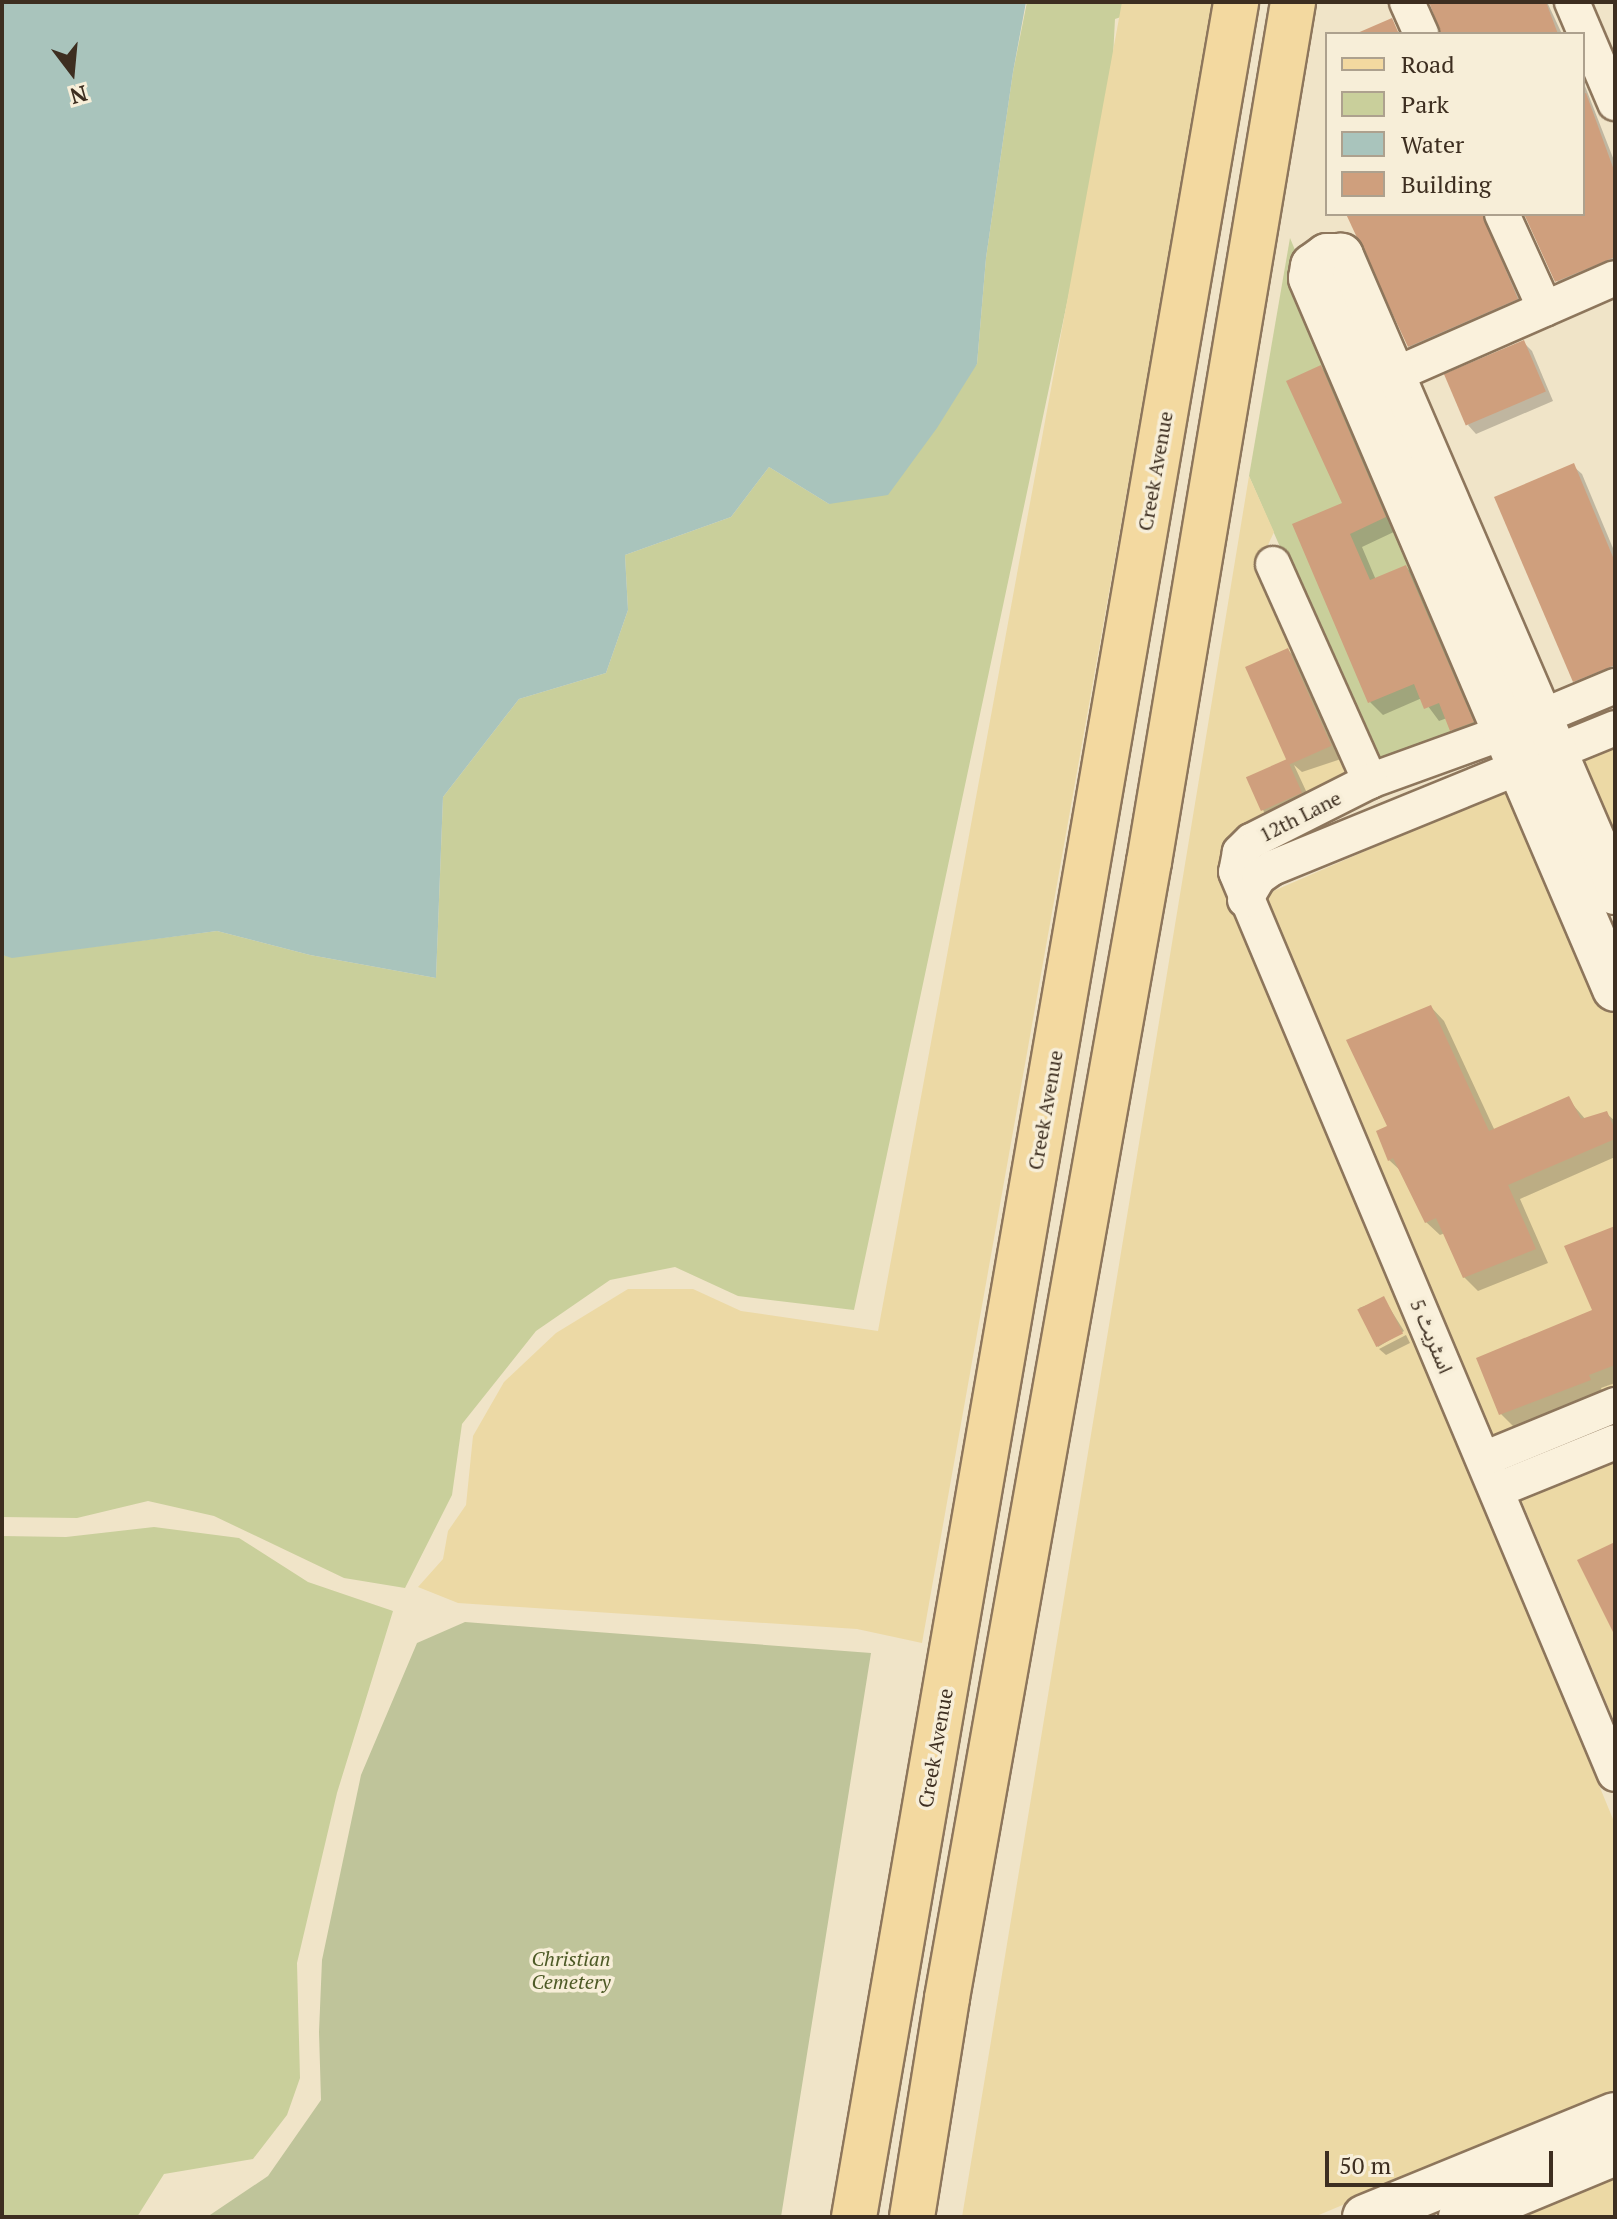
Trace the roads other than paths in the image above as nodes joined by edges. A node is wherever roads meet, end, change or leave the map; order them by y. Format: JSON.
{"nodes":[{"id":1,"x":1236,"y":2,"type":"edge"},
{"id":2,"x":1293,"y":2,"type":"edge"},
{"id":3,"x":1407,"y":2,"type":"edge"},
{"id":4,"x":1572,"y":2,"type":"edge"},
{"id":5,"x":1420,"y":32,"type":"edge"},
{"id":6,"x":1585,"y":32,"type":"edge"},
{"id":7,"x":1585,"y":33,"type":"edge"},
{"id":8,"x":1615,"y":103,"type":"edge"},
{"id":9,"x":1503,"y":216,"type":"edge"},
{"id":10,"x":1615,"y":278,"type":"edge"},
{"id":11,"x":1545,"y":309,"type":"junction"},
{"id":12,"x":1394,"y":375,"type":"junction"},
{"id":13,"x":1273,"y":564,"type":"dead end"},
{"id":14,"x":1615,"y":686,"type":"edge"},
{"id":15,"x":1615,"y":728,"type":"edge"},
{"id":16,"x":1530,"y":742,"type":"junction"},
{"id":17,"x":1370,"y":781,"type":"junction"},
{"id":18,"x":1615,"y":892,"type":"edge"},
{"id":19,"x":1245,"y":900,"type":"junction"},
{"id":20,"x":1615,"y":989,"type":"edge"},
{"id":21,"x":1615,"y":1405,"type":"edge"},
{"id":22,"x":1615,"y":1442,"type":"edge"},
{"id":23,"x":1484,"y":1459,"type":"junction"},
{"id":24,"x":1497,"y":1490,"type":"junction"},
{"id":25,"x":1615,"y":1774,"type":"edge"},
{"id":26,"x":1615,"y":2115,"type":"edge"},
{"id":27,"x":1615,"y":2153,"type":"edge"},
{"id":28,"x":1465,"y":2216,"type":"edge"},
{"id":29,"x":854,"y":2217,"type":"edge"},
{"id":30,"x":912,"y":2217,"type":"edge"},
{"id":31,"x":1365,"y":2217,"type":"edge"}],
"edges":[{"from":1,"to":29,"type":"main road","name":"Creek Avenue"},
{"from":2,"to":30,"type":"main road"},
{"from":3,"to":5,"type":"street"},
{"from":4,"to":6,"type":"street"},
{"from":7,"to":8,"type":"street"},
{"from":9,"to":11,"type":"street"},
{"from":10,"to":11,"type":"street"},
{"from":11,"to":12,"type":"street"},
{"from":12,"to":16,"type":"street"},
{"from":12,"to":16,"type":"street"},
{"from":13,"to":17,"type":"street"},
{"from":14,"to":16,"type":"street","name":"12th Lane"},
{"from":15,"to":16,"type":"street","name":"12th Lane"},
{"from":16,"to":17,"type":"street","name":"12th Lane"},
{"from":16,"to":18,"type":"street"},
{"from":16,"to":19,"type":"street","name":"12th Lane"},
{"from":16,"to":20,"type":"street"},
{"from":17,"to":19,"type":"street","name":"12th Lane"},
{"from":19,"to":23,"type":"street","name":"اسٹریٹ 5"},
{"from":21,"to":23,"type":"street"},
{"from":22,"to":24,"type":"street"},
{"from":23,"to":24,"type":"street","name":"اسٹریٹ 5"},
{"from":24,"to":25,"type":"street","name":"اسٹریٹ 5"},
{"from":26,"to":31,"type":"street"},
{"from":27,"to":28,"type":"street"}]}
